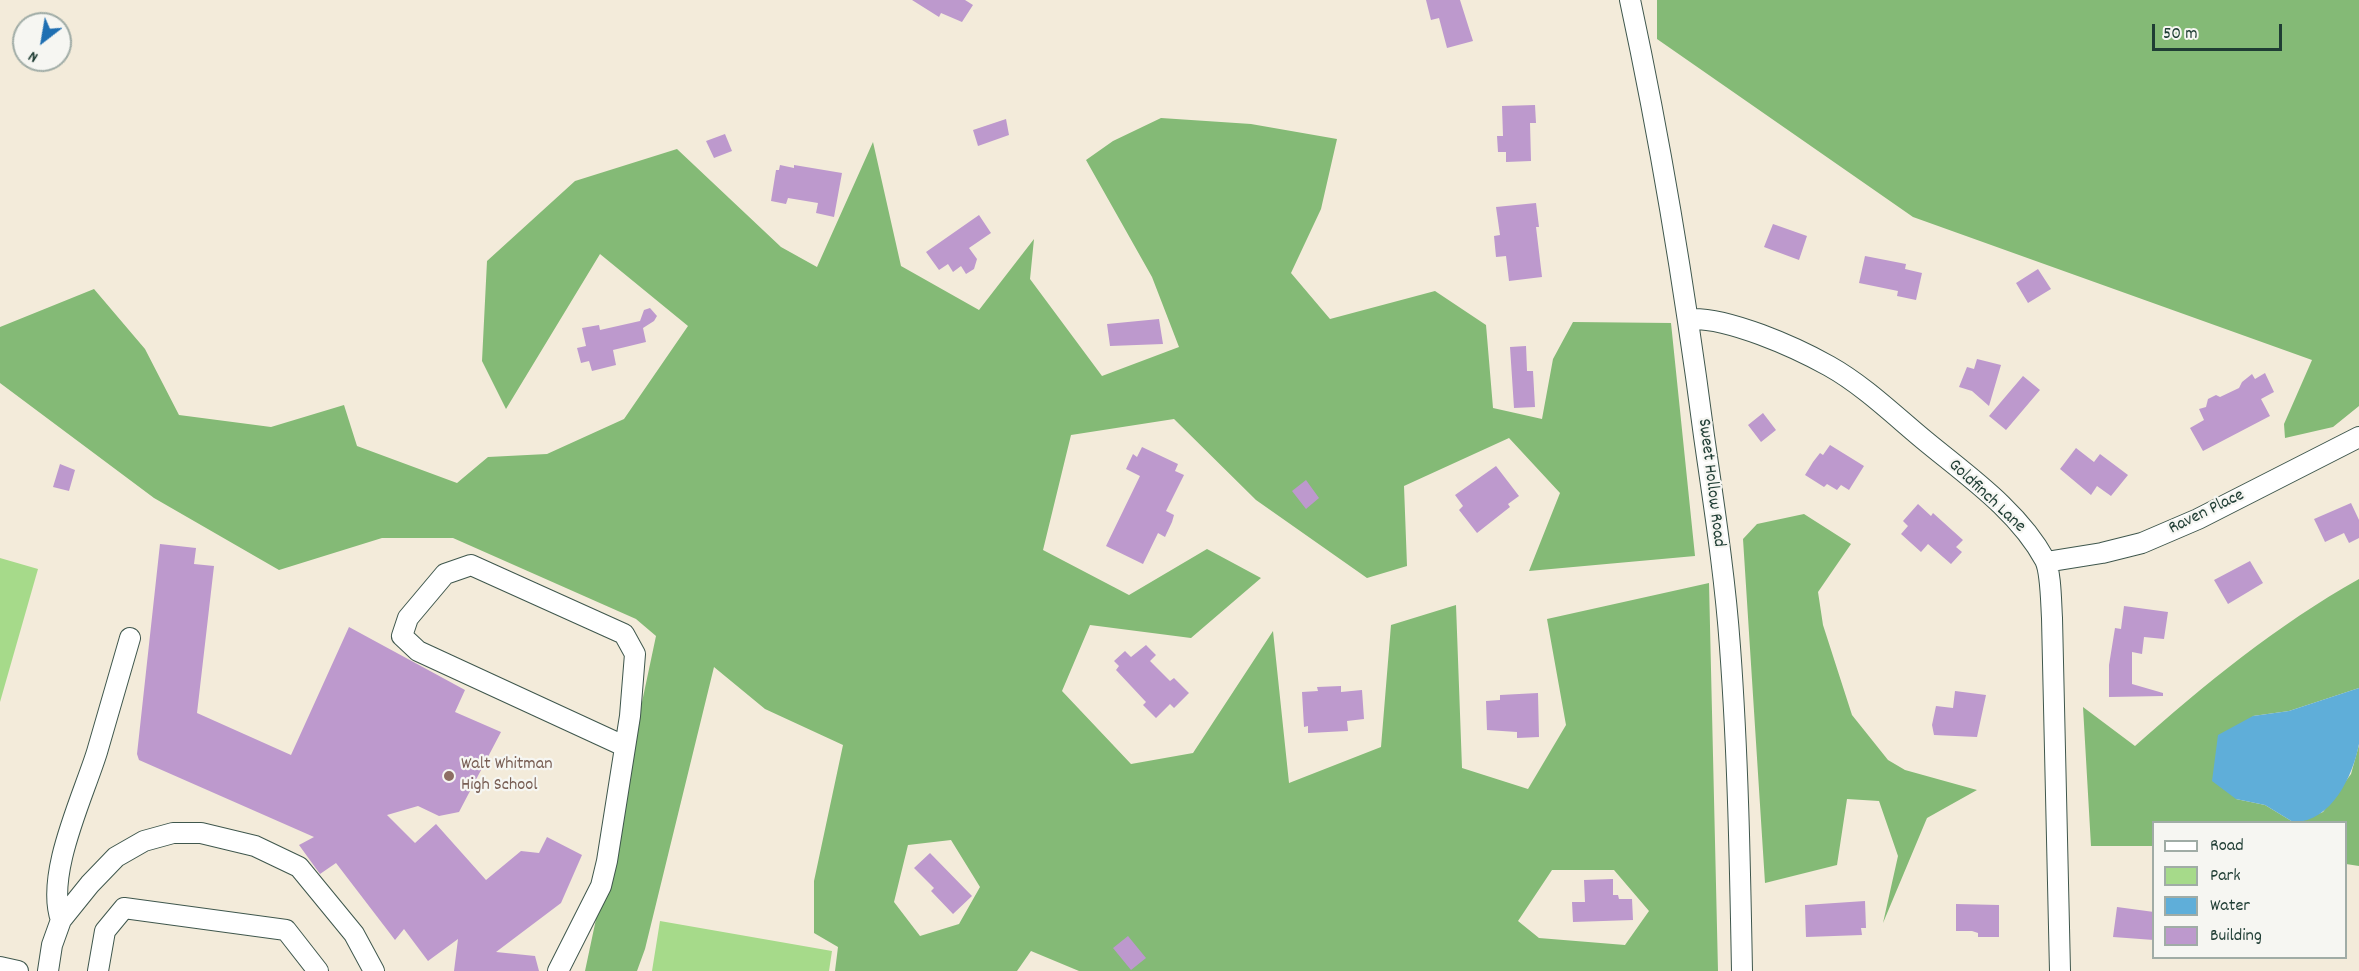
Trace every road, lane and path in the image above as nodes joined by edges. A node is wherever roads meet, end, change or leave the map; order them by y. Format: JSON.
{"nodes":[{"id":1,"x":1630,"y":0,"type":"edge"},
{"id":2,"x":1689,"y":319,"type":"junction"},
{"id":3,"x":2359,"y":437,"type":"edge"},
{"id":4,"x":2046,"y":562,"type":"junction"},
{"id":5,"x":130,"y":638,"type":"dead end"},
{"id":6,"x":624,"y":746,"type":"junction"},
{"id":7,"x":62,"y":920,"type":"junction"},
{"id":8,"x":0,"y":967,"type":"edge"},
{"id":9,"x":18,"y":971,"type":"edge"},
{"id":10,"x":48,"y":971,"type":"edge"},
{"id":11,"x":98,"y":971,"type":"edge"},
{"id":12,"x":318,"y":971,"type":"edge"},
{"id":13,"x":374,"y":971,"type":"edge"},
{"id":14,"x":558,"y":971,"type":"edge"},
{"id":15,"x":1742,"y":971,"type":"edge"},
{"id":16,"x":2060,"y":971,"type":"edge"}],
"edges":[{"from":1,"to":2,"type":"street","name":"Sweet Hollow Road"},
{"from":2,"to":4,"type":"street","name":"Goldfinch Lane"},
{"from":2,"to":15,"type":"street","name":"Sweet Hollow Road"},
{"from":3,"to":4,"type":"street","name":"Raven Place"},
{"from":4,"to":16,"type":"street","name":"Goldfinch Lane"},
{"from":5,"to":7,"type":"street"},
{"from":6,"to":6,"type":"street"},
{"from":6,"to":14,"type":"street"},
{"from":7,"to":10,"type":"street"},
{"from":7,"to":13,"type":"street"},
{"from":8,"to":9,"type":"street"},
{"from":11,"to":12,"type":"street"}]}
